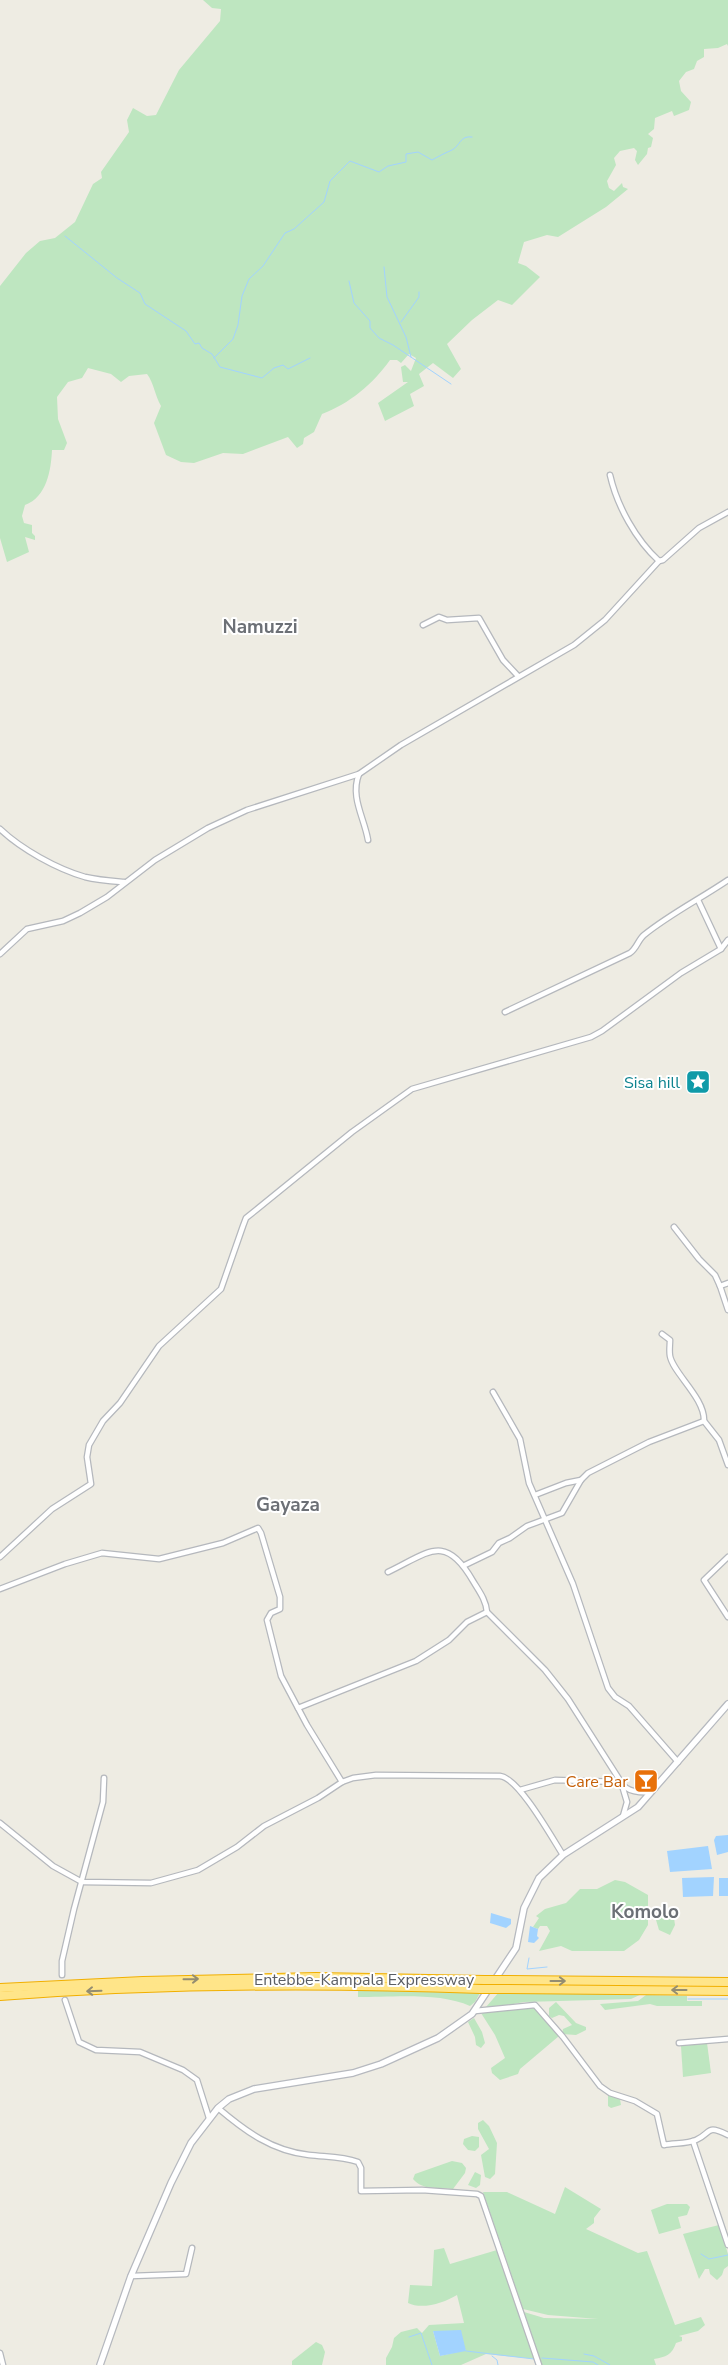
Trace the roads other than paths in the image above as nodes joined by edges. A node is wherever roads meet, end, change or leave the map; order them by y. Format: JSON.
{"nodes":[{"id":1,"x":610,"y":475,"type":"dead end"},
{"id":2,"x":728,"y":512,"type":"edge"},
{"id":3,"x":659,"y":561,"type":"junction"},
{"id":4,"x":423,"y":625,"type":"dead end"},
{"id":5,"x":518,"y":676,"type":"junction"},
{"id":6,"x":358,"y":774,"type":"junction"},
{"id":7,"x":0,"y":830,"type":"edge"},
{"id":8,"x":368,"y":840,"type":"dead end"},
{"id":9,"x":728,"y":880,"type":"edge"},
{"id":10,"x":124,"y":882,"type":"junction"},
{"id":11,"x":698,"y":900,"type":"junction"},
{"id":12,"x":728,"y":940,"type":"edge"},
{"id":13,"x":720,"y":949,"type":"junction"},
{"id":14,"x":0,"y":954,"type":"edge"},
{"id":15,"x":505,"y":1012,"type":"dead end"},
{"id":16,"x":674,"y":1227,"type":"dead end"},
{"id":17,"x":728,"y":1283,"type":"edge"},
{"id":18,"x":720,"y":1286,"type":"junction"},
{"id":19,"x":728,"y":1310,"type":"edge"},
{"id":20,"x":662,"y":1334,"type":"dead end"},
{"id":21,"x":493,"y":1392,"type":"dead end"},
{"id":22,"x":704,"y":1421,"type":"junction"},
{"id":23,"x":728,"y":1465,"type":"edge"},
{"id":24,"x":581,"y":1480,"type":"junction"},
{"id":25,"x":535,"y":1495,"type":"junction"},
{"id":26,"x":545,"y":1520,"type":"junction"},
{"id":27,"x":728,"y":1556,"type":"edge"},
{"id":28,"x":0,"y":1557,"type":"edge"},
{"id":29,"x":466,"y":1566,"type":"junction"},
{"id":30,"x":388,"y":1572,"type":"dead end"},
{"id":31,"x":0,"y":1589,"type":"edge"},
{"id":32,"x":487,"y":1612,"type":"junction"},
{"id":33,"x":728,"y":1617,"type":"edge"},
{"id":34,"x":728,"y":1704,"type":"edge"},
{"id":35,"x":298,"y":1708,"type":"junction"},
{"id":36,"x":678,"y":1762,"type":"junction"},
{"id":37,"x":104,"y":1778,"type":"dead end"},
{"id":38,"x":342,"y":1782,"type":"junction"},
{"id":39,"x":621,"y":1782,"type":"junction"},
{"id":40,"x":520,"y":1790,"type":"junction"},
{"id":41,"x":653,"y":1792,"type":"junction"},
{"id":42,"x":623,"y":1817,"type":"junction"},
{"id":43,"x":0,"y":1823,"type":"edge"},
{"id":44,"x":563,"y":1855,"type":"junction"},
{"id":45,"x":82,"y":1882,"type":"junction"},
{"id":46,"x":62,"y":1976,"type":"dead end"},
{"id":47,"x":728,"y":1982,"type":"edge"},
{"id":48,"x":0,"y":1988,"type":"edge"},
{"id":49,"x":728,"y":1990,"type":"edge"},
{"id":50,"x":0,"y":1996,"type":"edge"},
{"id":51,"x":65,"y":2000,"type":"dead end"},
{"id":52,"x":475,"y":2011,"type":"junction"},
{"id":53,"x":728,"y":2039,"type":"edge"},
{"id":54,"x":680,"y":2043,"type":"dead end"},
{"id":55,"x":218,"y":2108,"type":"junction"},
{"id":56,"x":209,"y":2118,"type":"junction"},
{"id":57,"x":728,"y":2135,"type":"edge"},
{"id":58,"x":693,"y":2141,"type":"junction"},
{"id":59,"x":726,"y":2229,"type":"edge"},
{"id":60,"x":728,"y":2245,"type":"edge"},
{"id":61,"x":192,"y":2248,"type":"dead end"},
{"id":62,"x":131,"y":2276,"type":"junction"},
{"id":63,"x":0,"y":2353,"type":"edge"},
{"id":64,"x":3,"y":2365,"type":"edge"},
{"id":65,"x":100,"y":2365,"type":"edge"},
{"id":66,"x":539,"y":2365,"type":"edge"}],
"edges":[{"from":1,"to":3,"type":"street"},
{"from":2,"to":3,"type":"street"},
{"from":3,"to":5,"type":"street"},
{"from":4,"to":5,"type":"street"},
{"from":5,"to":6,"type":"street"},
{"from":6,"to":8,"type":"street"},
{"from":6,"to":10,"type":"street"},
{"from":7,"to":10,"type":"street"},
{"from":9,"to":11,"type":"street"},
{"from":10,"to":14,"type":"street"},
{"from":11,"to":13,"type":"street"},
{"from":11,"to":15,"type":"street"},
{"from":12,"to":13,"type":"street"},
{"from":13,"to":28,"type":"street"},
{"from":16,"to":18,"type":"street"},
{"from":17,"to":18,"type":"street"},
{"from":18,"to":19,"type":"street"},
{"from":20,"to":22,"type":"street"},
{"from":21,"to":25,"type":"street"},
{"from":22,"to":23,"type":"street"},
{"from":22,"to":24,"type":"street"},
{"from":24,"to":25,"type":"street"},
{"from":24,"to":26,"type":"street"},
{"from":25,"to":26,"type":"street"},
{"from":26,"to":29,"type":"street"},
{"from":26,"to":36,"type":"street"},
{"from":27,"to":33,"type":"street"},
{"from":29,"to":30,"type":"street"},
{"from":29,"to":32,"type":"street"},
{"from":31,"to":35,"type":"street"},
{"from":32,"to":35,"type":"street"},
{"from":32,"to":39,"type":"street"},
{"from":34,"to":36,"type":"main road"},
{"from":35,"to":38,"type":"street"},
{"from":36,"to":41,"type":"main road"},
{"from":37,"to":45,"type":"street"},
{"from":38,"to":40,"type":"street"},
{"from":38,"to":45,"type":"street"},
{"from":39,"to":40,"type":"street"},
{"from":39,"to":41,"type":"street"},
{"from":39,"to":42,"type":"street"},
{"from":40,"to":44,"type":"street"},
{"from":41,"to":42,"type":"main road"},
{"from":42,"to":44,"type":"main road"},
{"from":43,"to":45,"type":"street"},
{"from":44,"to":52,"type":"main road"},
{"from":45,"to":46,"type":"street"},
{"from":48,"to":47,"type":"highway","name":"Entebbe-Kampala Expressway","one_way":true,"bridge":true},
{"from":49,"to":50,"type":"highway","name":"Entebbe-Kampala Expressway","one_way":true,"bridge":true},
{"from":51,"to":56,"type":"street"},
{"from":52,"to":55,"type":"main road"},
{"from":52,"to":58,"type":"street"},
{"from":53,"to":54,"type":"street"},
{"from":55,"to":56,"type":"main road"},
{"from":55,"to":66,"type":"street"},
{"from":56,"to":62,"type":"main road"},
{"from":57,"to":58,"type":"street"},
{"from":58,"to":59,"type":"street"},
{"from":59,"to":60,"type":"street"},
{"from":61,"to":62,"type":"street"},
{"from":62,"to":65,"type":"main road"},
{"from":63,"to":64,"type":"street"}]}
